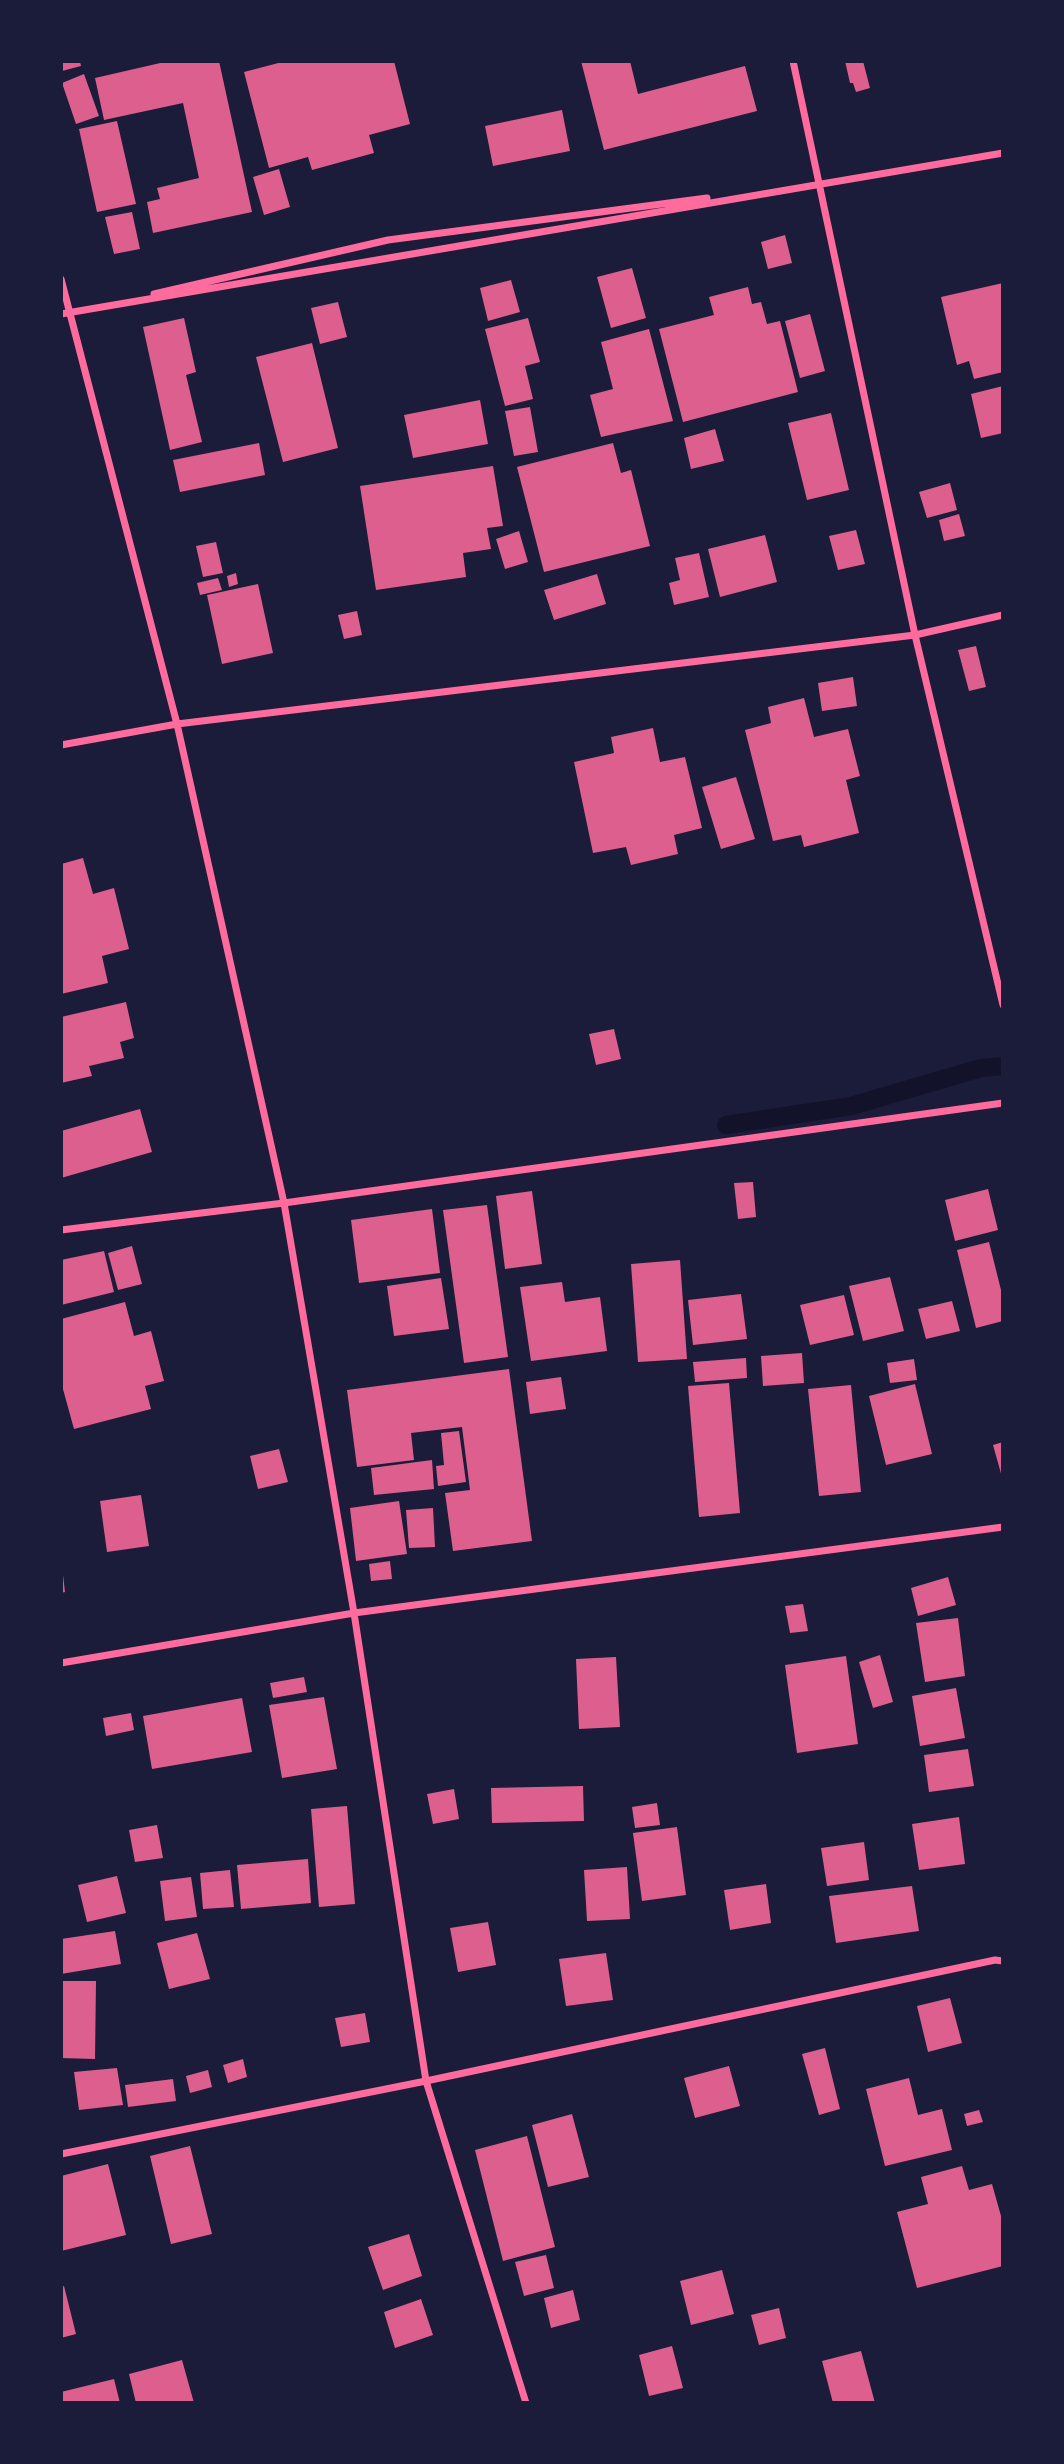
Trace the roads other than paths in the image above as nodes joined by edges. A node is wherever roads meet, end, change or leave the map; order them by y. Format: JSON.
{"nodes":[{"id":1,"x":793,"y":61,"type":"edge"},
{"id":2,"x":1003,"y":153,"type":"edge"},
{"id":3,"x":820,"y":184,"type":"junction"},
{"id":4,"x":61,"y":279,"type":"edge"},
{"id":5,"x":71,"y":313,"type":"junction"},
{"id":6,"x":61,"y":314,"type":"edge"},
{"id":7,"x":1003,"y":615,"type":"edge"},
{"id":8,"x":915,"y":635,"type":"junction"},
{"id":9,"x":177,"y":724,"type":"junction"},
{"id":10,"x":61,"y":745,"type":"edge"},
{"id":11,"x":1003,"y":1005,"type":"edge"},
{"id":12,"x":1003,"y":1103,"type":"edge"},
{"id":13,"x":284,"y":1203,"type":"junction"},
{"id":14,"x":61,"y":1230,"type":"edge"},
{"id":15,"x":1003,"y":1527,"type":"edge"},
{"id":16,"x":354,"y":1613,"type":"junction"},
{"id":17,"x":61,"y":1663,"type":"edge"},
{"id":18,"x":1003,"y":1961,"type":"edge"},
{"id":19,"x":426,"y":2081,"type":"junction"},
{"id":20,"x":61,"y":2154,"type":"edge"},
{"id":21,"x":526,"y":2403,"type":"edge"}],
"edges":[{"from":1,"to":3,"type":"street"},
{"from":2,"to":3,"type":"street"},
{"from":3,"to":5,"type":"street"},
{"from":3,"to":5,"type":"street"},
{"from":3,"to":8,"type":"street"},
{"from":4,"to":5,"type":"street"},
{"from":5,"to":6,"type":"street"},
{"from":5,"to":9,"type":"street"},
{"from":7,"to":8,"type":"street"},
{"from":8,"to":9,"type":"street"},
{"from":8,"to":11,"type":"street"},
{"from":9,"to":10,"type":"street"},
{"from":9,"to":13,"type":"street"},
{"from":12,"to":13,"type":"street"},
{"from":13,"to":14,"type":"street"},
{"from":13,"to":16,"type":"street"},
{"from":15,"to":16,"type":"street"},
{"from":16,"to":17,"type":"street"},
{"from":16,"to":19,"type":"street"},
{"from":18,"to":19,"type":"street"},
{"from":19,"to":20,"type":"street"},
{"from":19,"to":21,"type":"street"}]}
